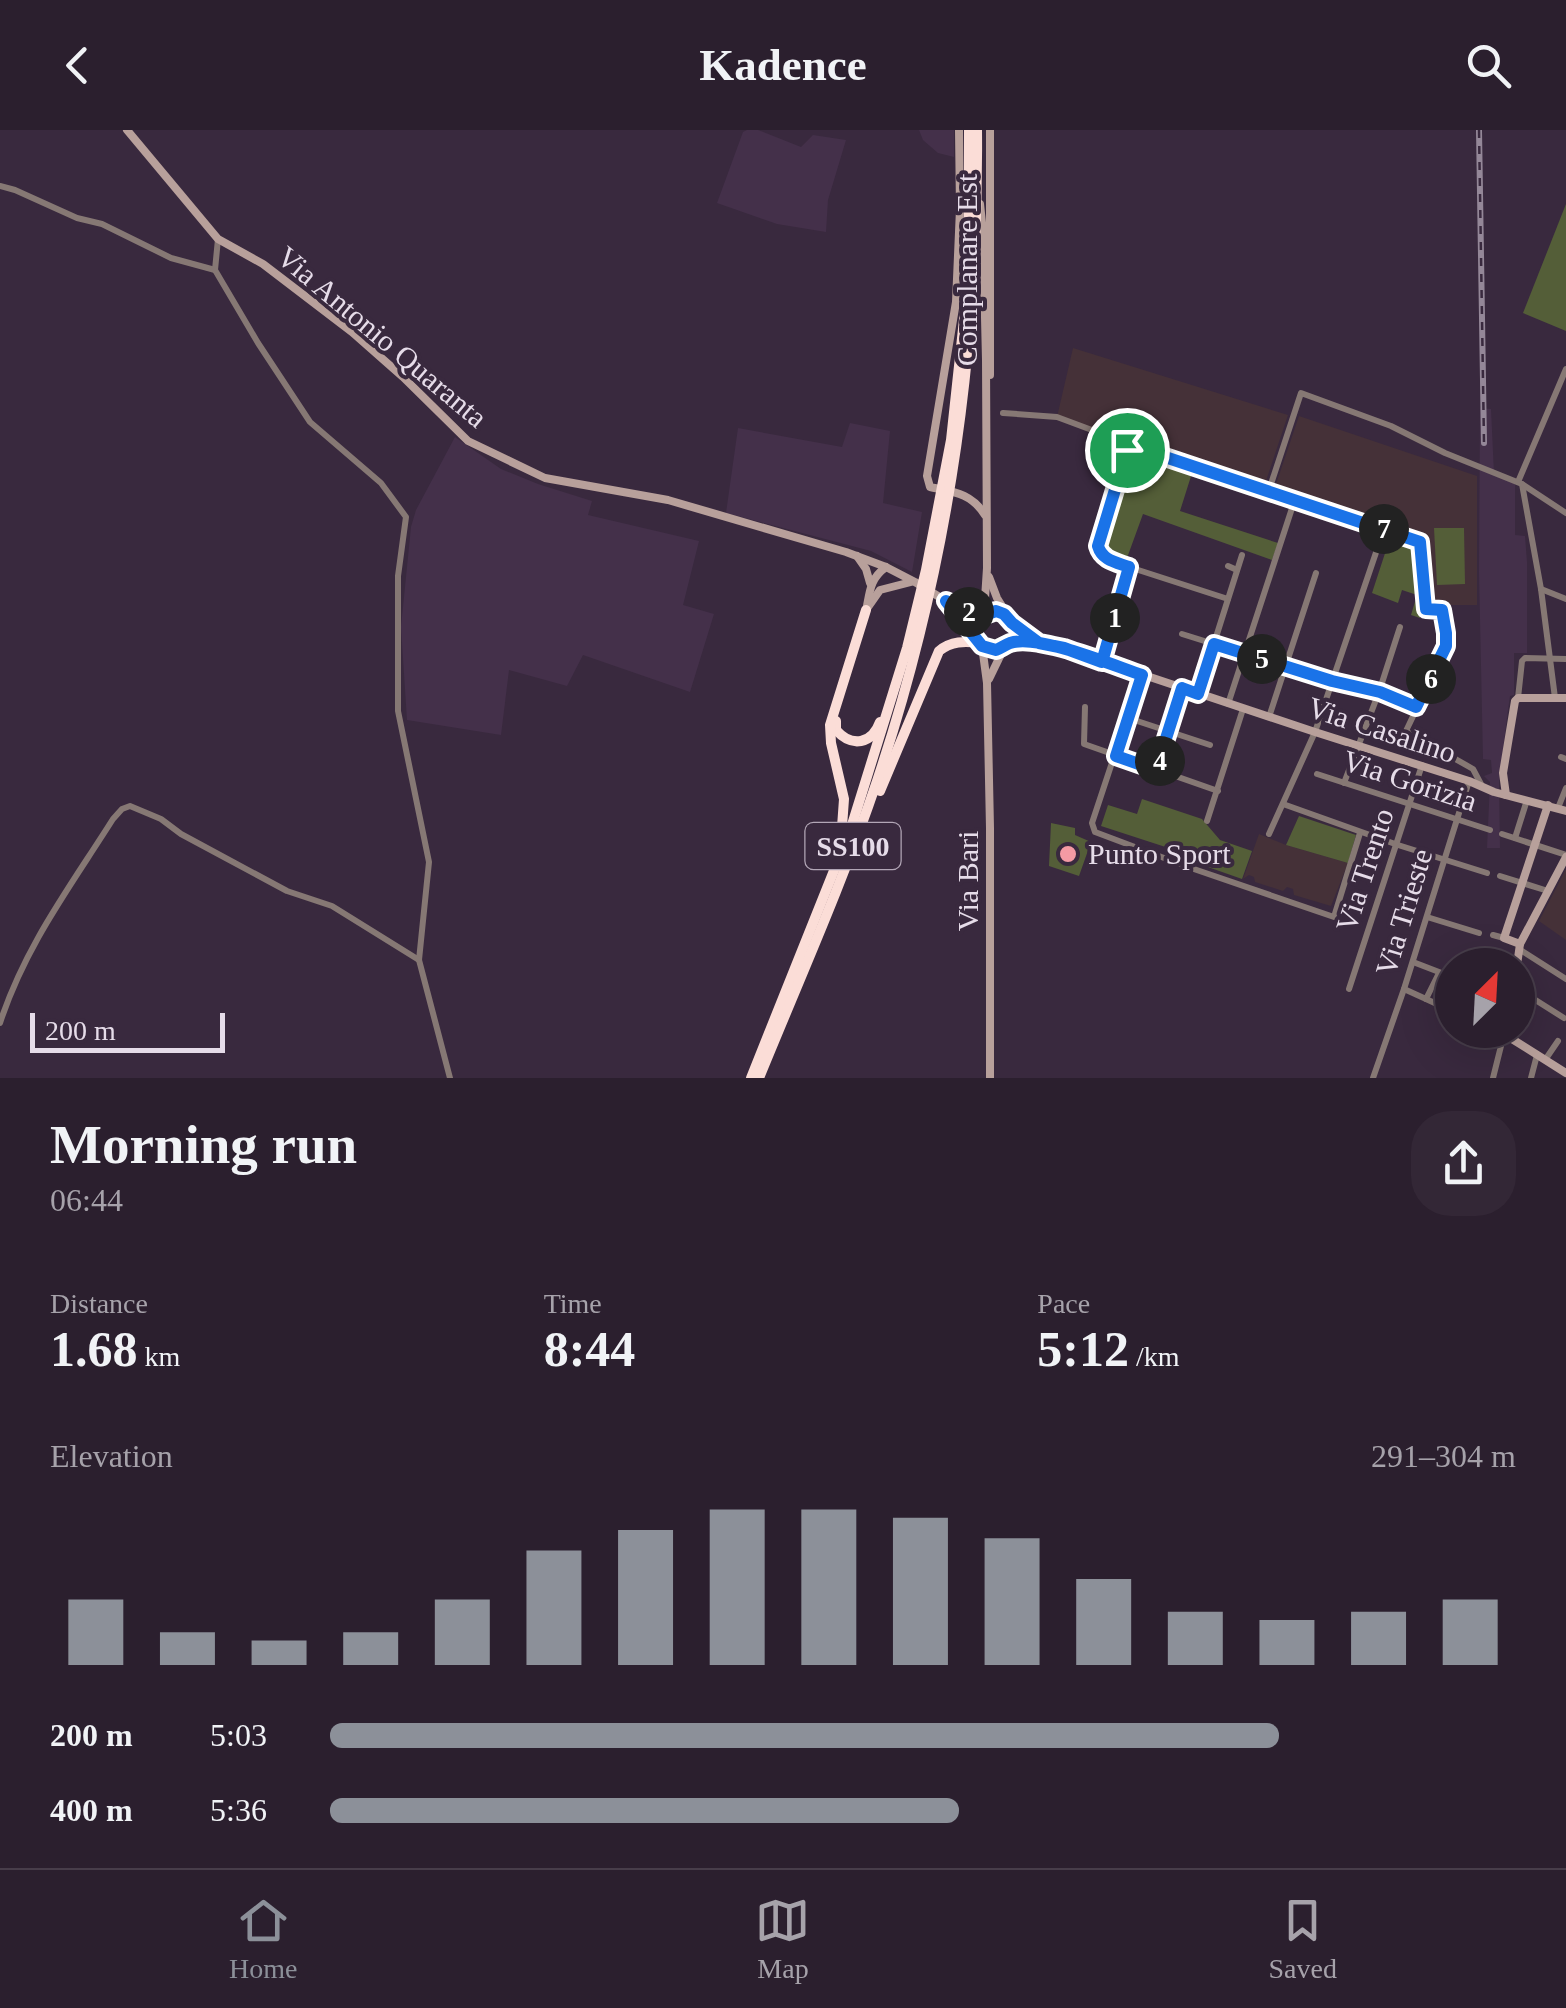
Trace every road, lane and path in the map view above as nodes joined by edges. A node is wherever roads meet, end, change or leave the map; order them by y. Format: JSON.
{"nodes":[{"id":1,"x":127,"y":130,"type":"edge"},
{"id":2,"x":959,"y":130,"type":"edge"},
{"id":3,"x":968,"y":130,"type":"edge"},
{"id":4,"x":978,"y":130,"type":"edge"},
{"id":5,"x":990,"y":130,"type":"edge"},
{"id":6,"x":0,"y":186,"type":"edge"},
{"id":7,"x":978,"y":194,"type":"junction"},
{"id":8,"x":218,"y":238,"type":"junction"},
{"id":9,"x":215,"y":270,"type":"junction"},
{"id":10,"x":1566,"y":368,"type":"edge"},
{"id":11,"x":986,"y":409,"type":"junction"},
{"id":12,"x":1003,"y":413,"type":"dead end"},
{"id":13,"x":1132,"y":446,"type":"junction"},
{"id":14,"x":949,"y":474,"type":"junction"},
{"id":15,"x":1520,"y":483,"type":"junction"},
{"id":16,"x":979,"y":484,"type":"junction"},
{"id":17,"x":1268,"y":490,"type":"junction"},
{"id":18,"x":962,"y":493,"type":"junction"},
{"id":19,"x":1295,"y":499,"type":"junction"},
{"id":20,"x":1566,"y":512,"type":"edge"},
{"id":21,"x":986,"y":515,"type":"junction"},
{"id":22,"x":1384,"y":529,"type":"junction"},
{"id":23,"x":1242,"y":555,"type":"dead end"},
{"id":24,"x":857,"y":556,"type":"junction"},
{"id":25,"x":1228,"y":566,"type":"dead end"},
{"id":26,"x":1129,"y":567,"type":"junction"},
{"id":27,"x":886,"y":568,"type":"junction"},
{"id":28,"x":987,"y":568,"type":"junction"},
{"id":29,"x":1237,"y":570,"type":"junction"},
{"id":30,"x":1316,"y":573,"type":"dead end"},
{"id":31,"x":915,"y":582,"type":"junction"},
{"id":32,"x":870,"y":586,"type":"junction"},
{"id":33,"x":1541,"y":589,"type":"junction"},
{"id":34,"x":880,"y":590,"type":"junction"},
{"id":35,"x":1566,"y":599,"type":"edge"},
{"id":36,"x":1228,"y":600,"type":"junction"},
{"id":37,"x":946,"y":601,"type":"junction"},
{"id":38,"x":922,"y":606,"type":"junction"},
{"id":39,"x":866,"y":610,"type":"junction"},
{"id":40,"x":983,"y":615,"type":"junction"},
{"id":41,"x":1011,"y":621,"type":"junction"},
{"id":42,"x":1400,"y":628,"type":"dead end"},
{"id":43,"x":1182,"y":634,"type":"dead end"},
{"id":44,"x":979,"y":642,"type":"junction"},
{"id":45,"x":1039,"y":643,"type":"junction"},
{"id":46,"x":1214,"y":644,"type":"junction"},
{"id":47,"x":1007,"y":645,"type":"junction"},
{"id":48,"x":1244,"y":653,"type":"junction"},
{"id":49,"x":1548,"y":659,"type":"junction"},
{"id":50,"x":1566,"y":659,"type":"edge"},
{"id":51,"x":1102,"y":662,"type":"junction"},
{"id":52,"x":1286,"y":666,"type":"junction"},
{"id":53,"x":900,"y":670,"type":"junction"},
{"id":54,"x":1142,"y":675,"type":"junction"},
{"id":55,"x":1332,"y":681,"type":"junction"},
{"id":56,"x":987,"y":683,"type":"junction"},
{"id":57,"x":1182,"y":688,"type":"junction"},
{"id":58,"x":1380,"y":692,"type":"junction"},
{"id":59,"x":1198,"y":694,"type":"junction"},
{"id":60,"x":1518,"y":698,"type":"junction"},
{"id":61,"x":1555,"y":698,"type":"junction"},
{"id":62,"x":1566,"y":698,"type":"edge"},
{"id":63,"x":837,"y":702,"type":"junction"},
{"id":64,"x":1228,"y":704,"type":"junction"},
{"id":65,"x":1085,"y":707,"type":"dead end"},
{"id":66,"x":1416,"y":707,"type":"junction"},
{"id":67,"x":1243,"y":708,"type":"junction"},
{"id":68,"x":1268,"y":717,"type":"junction"},
{"id":69,"x":1128,"y":718,"type":"junction"},
{"id":70,"x":1170,"y":732,"type":"junction"},
{"id":71,"x":1315,"y":732,"type":"junction"},
{"id":72,"x":1210,"y":745,"type":"dead end"},
{"id":73,"x":1359,"y":746,"type":"junction"},
{"id":74,"x":1116,"y":756,"type":"junction"},
{"id":75,"x":1422,"y":766,"type":"junction"},
{"id":76,"x":1156,"y":770,"type":"junction"},
{"id":77,"x":1503,"y":773,"type":"junction"},
{"id":78,"x":1318,"y":774,"type":"dead end"},
{"id":79,"x":1470,"y":781,"type":"junction"},
{"id":80,"x":1344,"y":783,"type":"junction"},
{"id":81,"x":1483,"y":788,"type":"junction"},
{"id":82,"x":1566,"y":788,"type":"edge"},
{"id":83,"x":1218,"y":791,"type":"junction"},
{"id":84,"x":1506,"y":794,"type":"junction"},
{"id":85,"x":1527,"y":800,"type":"junction"},
{"id":86,"x":1283,"y":804,"type":"junction"},
{"id":87,"x":1410,"y":804,"type":"junction"},
{"id":88,"x":1557,"y":808,"type":"edge"},
{"id":89,"x":1459,"y":819,"type":"junction"},
{"id":90,"x":1208,"y":821,"type":"dead end"},
{"id":91,"x":1490,"y":830,"type":"dead end"},
{"id":92,"x":1360,"y":832,"type":"junction"},
{"id":93,"x":1269,"y":834,"type":"dead end"},
{"id":94,"x":1502,"y":834,"type":"dead end"},
{"id":95,"x":1515,"y":838,"type":"junction"},
{"id":96,"x":1534,"y":844,"type":"junction"},
{"id":97,"x":1398,"y":845,"type":"junction"},
{"id":98,"x":1566,"y":856,"type":"edge"},
{"id":99,"x":1443,"y":858,"type":"junction"},
{"id":100,"x":839,"y":862,"type":"junction"},
{"id":101,"x":1487,"y":873,"type":"dead end"},
{"id":102,"x":1500,"y":876,"type":"dead end"},
{"id":103,"x":1521,"y":883,"type":"junction"},
{"id":104,"x":1548,"y":891,"type":"junction"},
{"id":105,"x":1426,"y":917,"type":"junction"},
{"id":106,"x":824,"y":920,"type":"junction"},
{"id":107,"x":1479,"y":933,"type":"dead end"},
{"id":108,"x":1493,"y":934,"type":"dead end"},
{"id":109,"x":1504,"y":938,"type":"junction"},
{"id":110,"x":1520,"y":946,"type":"junction"},
{"id":111,"x":419,"y":960,"type":"junction"},
{"id":112,"x":1413,"y":962,"type":"junction"},
{"id":113,"x":1435,"y":970,"type":"edge"},
{"id":114,"x":1566,"y":979,"type":"edge"},
{"id":115,"x":1435,"y":980,"type":"edge"},
{"id":116,"x":1349,"y":989,"type":"dead end"},
{"id":117,"x":1404,"y":989,"type":"junction"},
{"id":118,"x":1426,"y":999,"type":"junction"},
{"id":119,"x":1535,"y":1000,"type":"edge"},
{"id":120,"x":1435,"y":1003,"type":"edge"},
{"id":121,"x":1564,"y":1018,"type":"edge"},
{"id":122,"x":0,"y":1023,"type":"edge"},
{"id":123,"x":1558,"y":1040,"type":"dead end"},
{"id":124,"x":1498,"y":1048,"type":"edge"},
{"id":125,"x":1527,"y":1048,"type":"edge"},
{"id":126,"x":1541,"y":1057,"type":"junction"},
{"id":127,"x":1560,"y":1073,"type":"edge"},
{"id":128,"x":450,"y":1078,"type":"edge"},
{"id":129,"x":752,"y":1078,"type":"edge"},
{"id":130,"x":760,"y":1078,"type":"edge"},
{"id":131,"x":990,"y":1078,"type":"edge"},
{"id":132,"x":1373,"y":1078,"type":"edge"},
{"id":133,"x":1493,"y":1078,"type":"edge"},
{"id":134,"x":1531,"y":1078,"type":"edge"}],
"edges":[{"from":1,"to":8,"type":"main road","name":"Via Antonio Quaranta"},
{"from":2,"to":18,"type":"main road"},
{"from":3,"to":14,"type":"highway","number":"SS100"},
{"from":4,"to":7,"type":"highway","number":"SS100"},
{"from":5,"to":11,"type":"main road","name":"Complanare Est"},
{"from":6,"to":9,"type":"street"},
{"from":7,"to":11,"type":"main road"},
{"from":7,"to":14,"type":"highway","number":"SS100"},
{"from":8,"to":9,"type":"street"},
{"from":8,"to":24,"type":"main road","name":"Via Antonio Quaranta"},
{"from":9,"to":111,"type":"street"},
{"from":10,"to":15,"type":"street"},
{"from":11,"to":16,"type":"main road"},
{"from":12,"to":13,"type":"street"},
{"from":13,"to":17,"type":"street"},
{"from":13,"to":26,"type":"street"},
{"from":14,"to":38,"type":"highway","number":"SS100"},
{"from":15,"to":17,"type":"street"},
{"from":15,"to":20,"type":"street"},
{"from":15,"to":33,"type":"street"},
{"from":16,"to":18,"type":"main road"},
{"from":16,"to":21,"type":"main road"},
{"from":17,"to":19,"type":"street"},
{"from":18,"to":21,"type":"main road"},
{"from":19,"to":22,"type":"street"},
{"from":19,"to":48,"type":"street"},
{"from":21,"to":28,"type":"main road"},
{"from":22,"to":55,"type":"street"},
{"from":22,"to":66,"type":"street"},
{"from":23,"to":29,"type":"street"},
{"from":24,"to":27,"type":"main road","name":"Via Antonio Quaranta"},
{"from":24,"to":32,"type":"main road"},
{"from":25,"to":29,"type":"street"},
{"from":26,"to":36,"type":"street"},
{"from":26,"to":51,"type":"street"},
{"from":27,"to":31,"type":"main road","name":"Via Antonio Quaranta"},
{"from":27,"to":32,"type":"main road"},
{"from":27,"to":34,"type":"main road"},
{"from":28,"to":40,"type":"main road"},
{"from":28,"to":41,"type":"main road"},
{"from":29,"to":36,"type":"street"},
{"from":30,"to":52,"type":"street"},
{"from":31,"to":34,"type":"main road"},
{"from":31,"to":37,"type":"main road","name":"Via Antonio Quaranta"},
{"from":32,"to":39,"type":"main road"},
{"from":33,"to":35,"type":"street"},
{"from":33,"to":49,"type":"street"},
{"from":34,"to":39,"type":"main road"},
{"from":36,"to":46,"type":"street"},
{"from":37,"to":40,"type":"main road"},
{"from":37,"to":44,"type":"main road"},
{"from":38,"to":53,"type":"highway","number":"SS100"},
{"from":38,"to":106,"type":"highway","number":"SS100"},
{"from":39,"to":63,"type":"highway","number":"SS100"},
{"from":40,"to":41,"type":"main road"},
{"from":40,"to":44,"type":"main road"},
{"from":41,"to":45,"type":"main road","name":"Via Casalino"},
{"from":41,"to":47,"type":"main road"},
{"from":42,"to":58,"type":"street"},
{"from":43,"to":46,"type":"street"},
{"from":44,"to":47,"type":"main road"},
{"from":44,"to":56,"type":"main road","name":"Via Bari"},
{"from":44,"to":106,"type":"highway","number":"SS100"},
{"from":45,"to":47,"type":"main road","name":"Via Casalino"},
{"from":45,"to":51,"type":"main road","name":"Via Casalino"},
{"from":46,"to":48,"type":"street"},
{"from":46,"to":59,"type":"street"},
{"from":47,"to":56,"type":"main road"},
{"from":48,"to":52,"type":"street"},
{"from":48,"to":64,"type":"street"},
{"from":49,"to":50,"type":"street"},
{"from":49,"to":60,"type":"street"},
{"from":49,"to":61,"type":"street"},
{"from":51,"to":54,"type":"main road","name":"Via Casalino"},
{"from":52,"to":55,"type":"street"},
{"from":52,"to":68,"type":"street"},
{"from":53,"to":63,"type":"highway","number":"SS100"},
{"from":53,"to":100,"type":"highway","number":"SS100"},
{"from":54,"to":57,"type":"main road","name":"Via Casalino"},
{"from":54,"to":69,"type":"street"},
{"from":55,"to":58,"type":"street"},
{"from":55,"to":71,"type":"street"},
{"from":56,"to":131,"type":"main road","name":"Via Bari"},
{"from":57,"to":59,"type":"main road","name":"Via Casalino"},
{"from":57,"to":70,"type":"street"},
{"from":58,"to":66,"type":"street"},
{"from":58,"to":73,"type":"street"},
{"from":59,"to":64,"type":"main road","name":"Via Casalino"},
{"from":60,"to":61,"type":"main road"},
{"from":60,"to":77,"type":"main road"},
{"from":61,"to":62,"type":"main road"},
{"from":63,"to":100,"type":"highway","number":"SS100"},
{"from":64,"to":67,"type":"main road","name":"Via Casalino"},
{"from":65,"to":74,"type":"street"},
{"from":66,"to":81,"type":"street"},
{"from":67,"to":68,"type":"main road","name":"Via Casalino"},
{"from":67,"to":83,"type":"street"},
{"from":68,"to":71,"type":"main road","name":"Via Casalino"},
{"from":69,"to":70,"type":"street"},
{"from":69,"to":74,"type":"street"},
{"from":70,"to":72,"type":"street"},
{"from":70,"to":76,"type":"street"},
{"from":71,"to":73,"type":"main road","name":"Via Casalino"},
{"from":71,"to":86,"type":"street"},
{"from":73,"to":75,"type":"main road","name":"Via Casalino"},
{"from":73,"to":80,"type":"street"},
{"from":74,"to":76,"type":"street"},
{"from":74,"to":92,"type":"street"},
{"from":75,"to":79,"type":"main road","name":"Via Casalino"},
{"from":75,"to":87,"type":"street","name":"Via Trento"},
{"from":76,"to":83,"type":"street"},
{"from":77,"to":81,"type":"main road"},
{"from":77,"to":84,"type":"main road"},
{"from":78,"to":80,"type":"street","name":"Via Gorizia"},
{"from":79,"to":81,"type":"main road","name":"Via Casalino"},
{"from":79,"to":89,"type":"street","name":"Via Trieste"},
{"from":80,"to":87,"type":"street","name":"Via Gorizia"},
{"from":81,"to":84,"type":"main road","name":"Via Casalino"},
{"from":82,"to":88,"type":"street"},
{"from":83,"to":90,"type":"street"},
{"from":84,"to":85,"type":"main road","name":"Via Casalino"},
{"from":85,"to":88,"type":"main road","name":"Via Casalino"},
{"from":85,"to":95,"type":"street"},
{"from":86,"to":92,"type":"street"},
{"from":86,"to":93,"type":"street"},
{"from":87,"to":89,"type":"street","name":"Via Gorizia"},
{"from":87,"to":97,"type":"street","name":"Via Trento"},
{"from":88,"to":96,"type":"main road"},
{"from":89,"to":91,"type":"street","name":"Via Gorizia"},
{"from":89,"to":99,"type":"street","name":"Via Trieste"},
{"from":92,"to":97,"type":"street"},
{"from":94,"to":95,"type":"street"},
{"from":95,"to":96,"type":"street"},
{"from":96,"to":98,"type":"street"},
{"from":96,"to":103,"type":"main road"},
{"from":97,"to":99,"type":"street"},
{"from":97,"to":116,"type":"street","name":"Via Trento"},
{"from":98,"to":104,"type":"main road"},
{"from":99,"to":101,"type":"street"},
{"from":99,"to":105,"type":"street","name":"Via Trieste"},
{"from":100,"to":129,"type":"highway","number":"SS100"},
{"from":102,"to":103,"type":"street"},
{"from":103,"to":104,"type":"street"},
{"from":103,"to":109,"type":"main road"},
{"from":104,"to":110,"type":"main road"},
{"from":105,"to":107,"type":"street"},
{"from":105,"to":112,"type":"street","name":"Via Trieste"},
{"from":106,"to":130,"type":"highway","number":"SS100"},
{"from":108,"to":109,"type":"street"},
{"from":109,"to":110,"type":"main road"},
{"from":110,"to":114,"type":"street"},
{"from":111,"to":122,"type":"street"},
{"from":111,"to":128,"type":"street"},
{"from":112,"to":113,"type":"street"},
{"from":112,"to":117,"type":"street","name":"Via Trieste"},
{"from":115,"to":118,"type":"street"},
{"from":117,"to":118,"type":"street"},
{"from":117,"to":132,"type":"street","name":"Via Trieste"},
{"from":118,"to":120,"type":"street"},
{"from":119,"to":121,"type":"street"},
{"from":123,"to":126,"type":"street"},
{"from":124,"to":133,"type":"street"},
{"from":125,"to":126,"type":"main road"},
{"from":126,"to":127,"type":"main road"},
{"from":126,"to":134,"type":"street"}]}
